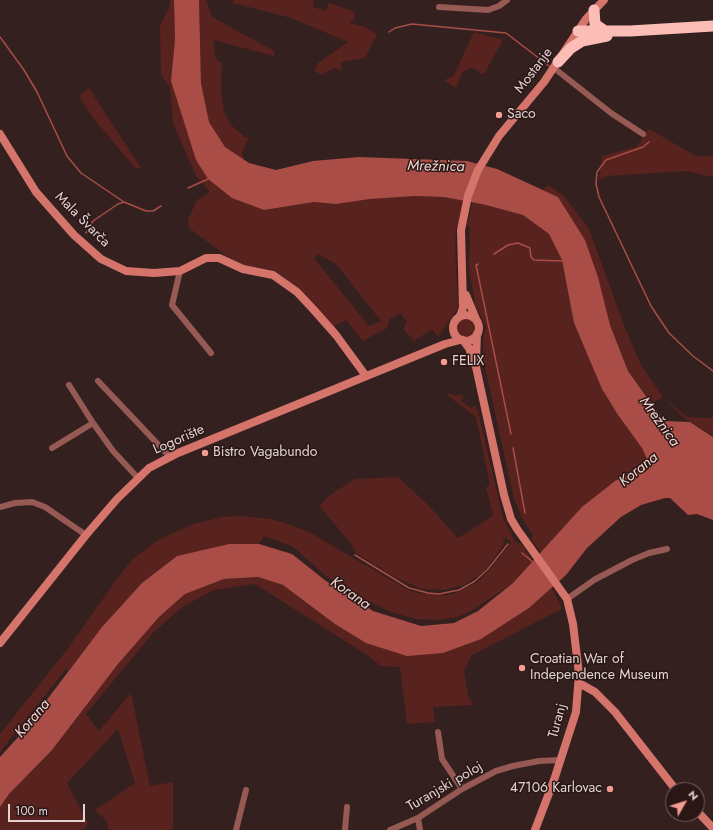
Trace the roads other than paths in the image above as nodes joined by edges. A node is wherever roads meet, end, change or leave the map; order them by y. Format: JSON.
{"nodes":[{"id":1,"x":507,"y":0,"type":"edge"},
{"id":2,"x":604,"y":0,"type":"edge"},
{"id":3,"x":439,"y":7,"type":"dead end"},
{"id":4,"x":594,"y":10,"type":"junction"},
{"id":5,"x":713,"y":26,"type":"edge"},
{"id":6,"x":578,"y":31,"type":"junction"},
{"id":7,"x":605,"y":31,"type":"junction"},
{"id":8,"x":630,"y":31,"type":"junction"},
{"id":9,"x":587,"y":39,"type":"junction"},
{"id":10,"x":556,"y":65,"type":"junction"},
{"id":11,"x":0,"y":134,"type":"edge"},
{"id":12,"x":643,"y":134,"type":"dead end"},
{"id":13,"x":180,"y":271,"type":"junction"},
{"id":14,"x":463,"y":282,"type":"junction"},
{"id":15,"x":460,"y":316,"type":"junction"},
{"id":16,"x":476,"y":320,"type":"junction"},
{"id":17,"x":453,"y":326,"type":"junction"},
{"id":18,"x":477,"y":334,"type":"junction"},
{"id":19,"x":462,"y":340,"type":"junction"},
{"id":20,"x":433,"y":349,"type":"junction"},
{"id":21,"x":211,"y":353,"type":"dead end"},
{"id":22,"x":476,"y":367,"type":"junction"},
{"id":23,"x":366,"y":376,"type":"junction"},
{"id":24,"x":98,"y":381,"type":"dead end"},
{"id":25,"x":69,"y":385,"type":"dead end"},
{"id":26,"x":93,"y":423,"type":"junction"},
{"id":27,"x":52,"y":448,"type":"dead end"},
{"id":28,"x":170,"y":457,"type":"junction"},
{"id":29,"x":138,"y":478,"type":"junction"},
{"id":30,"x":0,"y":507,"type":"edge"},
{"id":31,"x":86,"y":536,"type":"junction"},
{"id":32,"x":667,"y":549,"type":"dead end"},
{"id":33,"x":565,"y":595,"type":"junction"},
{"id":34,"x":0,"y":643,"type":"edge"},
{"id":35,"x":579,"y":683,"type":"junction"},
{"id":36,"x":438,"y":732,"type":"dead end"},
{"id":37,"x":560,"y":760,"type":"junction"},
{"id":38,"x":670,"y":782,"type":"edge"},
{"id":39,"x":462,"y":789,"type":"junction"},
{"id":40,"x":246,"y":790,"type":"dead end"},
{"id":41,"x":347,"y":807,"type":"dead end"},
{"id":42,"x":418,"y":818,"type":"junction"},
{"id":43,"x":705,"y":820,"type":"edge"},
{"id":44,"x":713,"y":828,"type":"edge"},
{"id":45,"x":236,"y":830,"type":"edge"},
{"id":46,"x":344,"y":830,"type":"edge"},
{"id":47,"x":390,"y":830,"type":"edge"},
{"id":48,"x":420,"y":830,"type":"edge"},
{"id":49,"x":535,"y":830,"type":"edge"}],
"edges":[{"from":1,"to":3,"type":"street"},
{"from":2,"to":4,"type":"main road","name":"Mostanje"},
{"from":4,"to":6,"type":"main road","name":"Mostanje"},
{"from":4,"to":7,"type":"highway"},
{"from":5,"to":8,"type":"highway"},
{"from":6,"to":7,"type":"highway"},
{"from":6,"to":9,"type":"highway"},
{"from":6,"to":10,"type":"main road","name":"Mostanje"},
{"from":7,"to":8,"type":"highway"},
{"from":8,"to":9,"type":"highway"},
{"from":9,"to":10,"type":"highway"},
{"from":10,"to":12,"type":"street"},
{"from":10,"to":14,"type":"main road","name":"Mostanje"},
{"from":11,"to":13,"type":"main road","name":"Mala Švarča"},
{"from":13,"to":21,"type":"street"},
{"from":13,"to":23,"type":"main road","name":"Mala Švarča"},
{"from":14,"to":15,"type":"main road"},
{"from":14,"to":16,"type":"main road"},
{"from":15,"to":16,"type":"main road"},
{"from":15,"to":17,"type":"main road"},
{"from":16,"to":18,"type":"main road"},
{"from":17,"to":19,"type":"main road"},
{"from":17,"to":20,"type":"main road","name":"Logorište"},
{"from":18,"to":19,"type":"main road"},
{"from":18,"to":22,"type":"main road"},
{"from":19,"to":20,"type":"main road","name":"Logorište"},
{"from":19,"to":22,"type":"main road"},
{"from":20,"to":23,"type":"main road","name":"Logorište"},
{"from":22,"to":33,"type":"main road"},
{"from":23,"to":28,"type":"main road","name":"Logorište"},
{"from":24,"to":28,"type":"street"},
{"from":25,"to":26,"type":"street"},
{"from":26,"to":27,"type":"street"},
{"from":26,"to":29,"type":"street"},
{"from":28,"to":29,"type":"main road","name":"Logorište"},
{"from":29,"to":31,"type":"main road","name":"Logorište"},
{"from":30,"to":31,"type":"street"},
{"from":31,"to":34,"type":"main road","name":"Logorište"},
{"from":32,"to":33,"type":"street"},
{"from":33,"to":35,"type":"main road","name":"Turanj"},
{"from":35,"to":37,"type":"main road","name":"Turanj"},
{"from":35,"to":38,"type":"main road"},
{"from":36,"to":39,"type":"street"},
{"from":37,"to":39,"type":"street","name":"Turanjski poloj"},
{"from":37,"to":49,"type":"main road","name":"Turanj"},
{"from":39,"to":42,"type":"street","name":"Turanjski poloj"},
{"from":40,"to":45,"type":"street"},
{"from":41,"to":46,"type":"street"},
{"from":42,"to":47,"type":"street","name":"Turanjski poloj"},
{"from":42,"to":48,"type":"street"},
{"from":43,"to":44,"type":"main road"}]}
